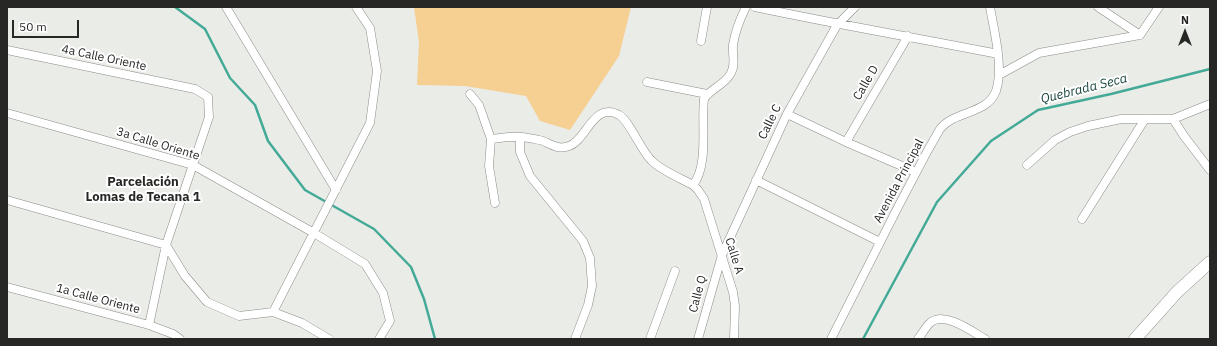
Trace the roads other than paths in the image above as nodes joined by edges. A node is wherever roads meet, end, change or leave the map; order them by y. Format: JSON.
{"nodes":[{"id":1,"x":226,"y":7,"type":"edge"},
{"id":2,"x":356,"y":7,"type":"edge"},
{"id":3,"x":707,"y":7,"type":"edge"},
{"id":4,"x":746,"y":7,"type":"edge"},
{"id":5,"x":756,"y":7,"type":"edge"},
{"id":6,"x":855,"y":7,"type":"edge"},
{"id":7,"x":990,"y":7,"type":"edge"},
{"id":8,"x":1098,"y":7,"type":"edge"},
{"id":9,"x":1159,"y":7,"type":"edge"},
{"id":10,"x":837,"y":25,"type":"junction"},
{"id":11,"x":1140,"y":35,"type":"junction"},
{"id":12,"x":908,"y":36,"type":"junction"},
{"id":13,"x":701,"y":41,"type":"dead end"},
{"id":14,"x":7,"y":50,"type":"edge"},
{"id":15,"x":998,"y":54,"type":"junction"},
{"id":16,"x":999,"y":75,"type":"junction"},
{"id":17,"x":647,"y":82,"type":"dead end"},
{"id":18,"x":470,"y":94,"type":"dead end"},
{"id":19,"x":707,"y":94,"type":"junction"},
{"id":20,"x":1210,"y":104,"type":"edge"},
{"id":21,"x":7,"y":113,"type":"edge"},
{"id":22,"x":786,"y":114,"type":"junction"},
{"id":23,"x":1145,"y":119,"type":"junction"},
{"id":24,"x":1173,"y":119,"type":"junction"},
{"id":25,"x":520,"y":137,"type":"junction"},
{"id":26,"x":491,"y":139,"type":"junction"},
{"id":27,"x":846,"y":142,"type":"junction"},
{"id":28,"x":193,"y":165,"type":"junction"},
{"id":29,"x":1027,"y":165,"type":"dead end"},
{"id":30,"x":1210,"y":170,"type":"edge"},
{"id":31,"x":916,"y":172,"type":"junction"},
{"id":32,"x":756,"y":180,"type":"junction"},
{"id":33,"x":693,"y":185,"type":"junction"},
{"id":34,"x":336,"y":190,"type":"junction"},
{"id":35,"x":7,"y":200,"type":"edge"},
{"id":36,"x":495,"y":203,"type":"dead end"},
{"id":37,"x":1082,"y":219,"type":"dead end"},
{"id":38,"x":314,"y":233,"type":"junction"},
{"id":39,"x":880,"y":242,"type":"junction"},
{"id":40,"x":166,"y":245,"type":"junction"},
{"id":41,"x":722,"y":255,"type":"junction"},
{"id":42,"x":1210,"y":262,"type":"edge"},
{"id":43,"x":675,"y":271,"type":"dead end"},
{"id":44,"x":7,"y":287,"type":"edge"},
{"id":45,"x":274,"y":312,"type":"junction"},
{"id":46,"x":149,"y":325,"type":"junction"},
{"id":47,"x":180,"y":339,"type":"edge"},
{"id":48,"x":329,"y":339,"type":"edge"},
{"id":49,"x":380,"y":339,"type":"edge"},
{"id":50,"x":574,"y":339,"type":"edge"},
{"id":51,"x":650,"y":339,"type":"edge"},
{"id":52,"x":698,"y":339,"type":"edge"},
{"id":53,"x":734,"y":339,"type":"edge"},
{"id":54,"x":831,"y":339,"type":"edge"},
{"id":55,"x":918,"y":339,"type":"edge"},
{"id":56,"x":985,"y":339,"type":"edge"},
{"id":57,"x":1135,"y":339,"type":"edge"}],
"edges":[{"from":1,"to":34,"type":"street"},
{"from":2,"to":34,"type":"street"},
{"from":3,"to":13,"type":"street"},
{"from":4,"to":19,"type":"street"},
{"from":5,"to":10,"type":"street"},
{"from":6,"to":10,"type":"street","name":"Calle C"},
{"from":7,"to":15,"type":"street","name":"Avenida Principal"},
{"from":8,"to":11,"type":"street"},
{"from":9,"to":11,"type":"street"},
{"from":10,"to":12,"type":"street"},
{"from":10,"to":22,"type":"street","name":"Calle C"},
{"from":11,"to":16,"type":"street"},
{"from":12,"to":15,"type":"street"},
{"from":12,"to":27,"type":"street","name":"Calle D"},
{"from":14,"to":28,"type":"street","name":"4a Calle Oriente"},
{"from":15,"to":16,"type":"street","name":"Avenida Principal"},
{"from":16,"to":31,"type":"street","name":"Avenida Principal"},
{"from":17,"to":19,"type":"street"},
{"from":18,"to":26,"type":"street"},
{"from":19,"to":33,"type":"street"},
{"from":20,"to":24,"type":"street"},
{"from":21,"to":28,"type":"street","name":"3a Calle Oriente"},
{"from":22,"to":27,"type":"street"},
{"from":22,"to":32,"type":"street","name":"Calle C"},
{"from":23,"to":24,"type":"street"},
{"from":23,"to":29,"type":"street"},
{"from":23,"to":37,"type":"street"},
{"from":24,"to":30,"type":"street"},
{"from":25,"to":26,"type":"street"},
{"from":25,"to":33,"type":"street"},
{"from":25,"to":50,"type":"street"},
{"from":26,"to":36,"type":"street"},
{"from":27,"to":31,"type":"street"},
{"from":28,"to":38,"type":"street","name":"3a Calle Oriente"},
{"from":28,"to":40,"type":"street"},
{"from":31,"to":39,"type":"street","name":"Avenida Principal"},
{"from":32,"to":39,"type":"street"},
{"from":32,"to":41,"type":"street","name":"Calle C"},
{"from":33,"to":41,"type":"street","name":"Calle A"},
{"from":34,"to":38,"type":"street"},
{"from":35,"to":40,"type":"street"},
{"from":38,"to":45,"type":"street"},
{"from":38,"to":49,"type":"street","name":"3a Calle Oriente"},
{"from":39,"to":54,"type":"street","name":"Avenida Principal"},
{"from":40,"to":45,"type":"street"},
{"from":40,"to":46,"type":"street"},
{"from":41,"to":52,"type":"street","name":"Calle Q"},
{"from":41,"to":53,"type":"street","name":"Calle A"},
{"from":42,"to":57,"type":"main road"},
{"from":43,"to":51,"type":"street"},
{"from":44,"to":46,"type":"street","name":"1a Calle Oriente"},
{"from":45,"to":48,"type":"street"},
{"from":46,"to":47,"type":"street","name":"1a Calle Oriente"},
{"from":55,"to":56,"type":"street"}]}
